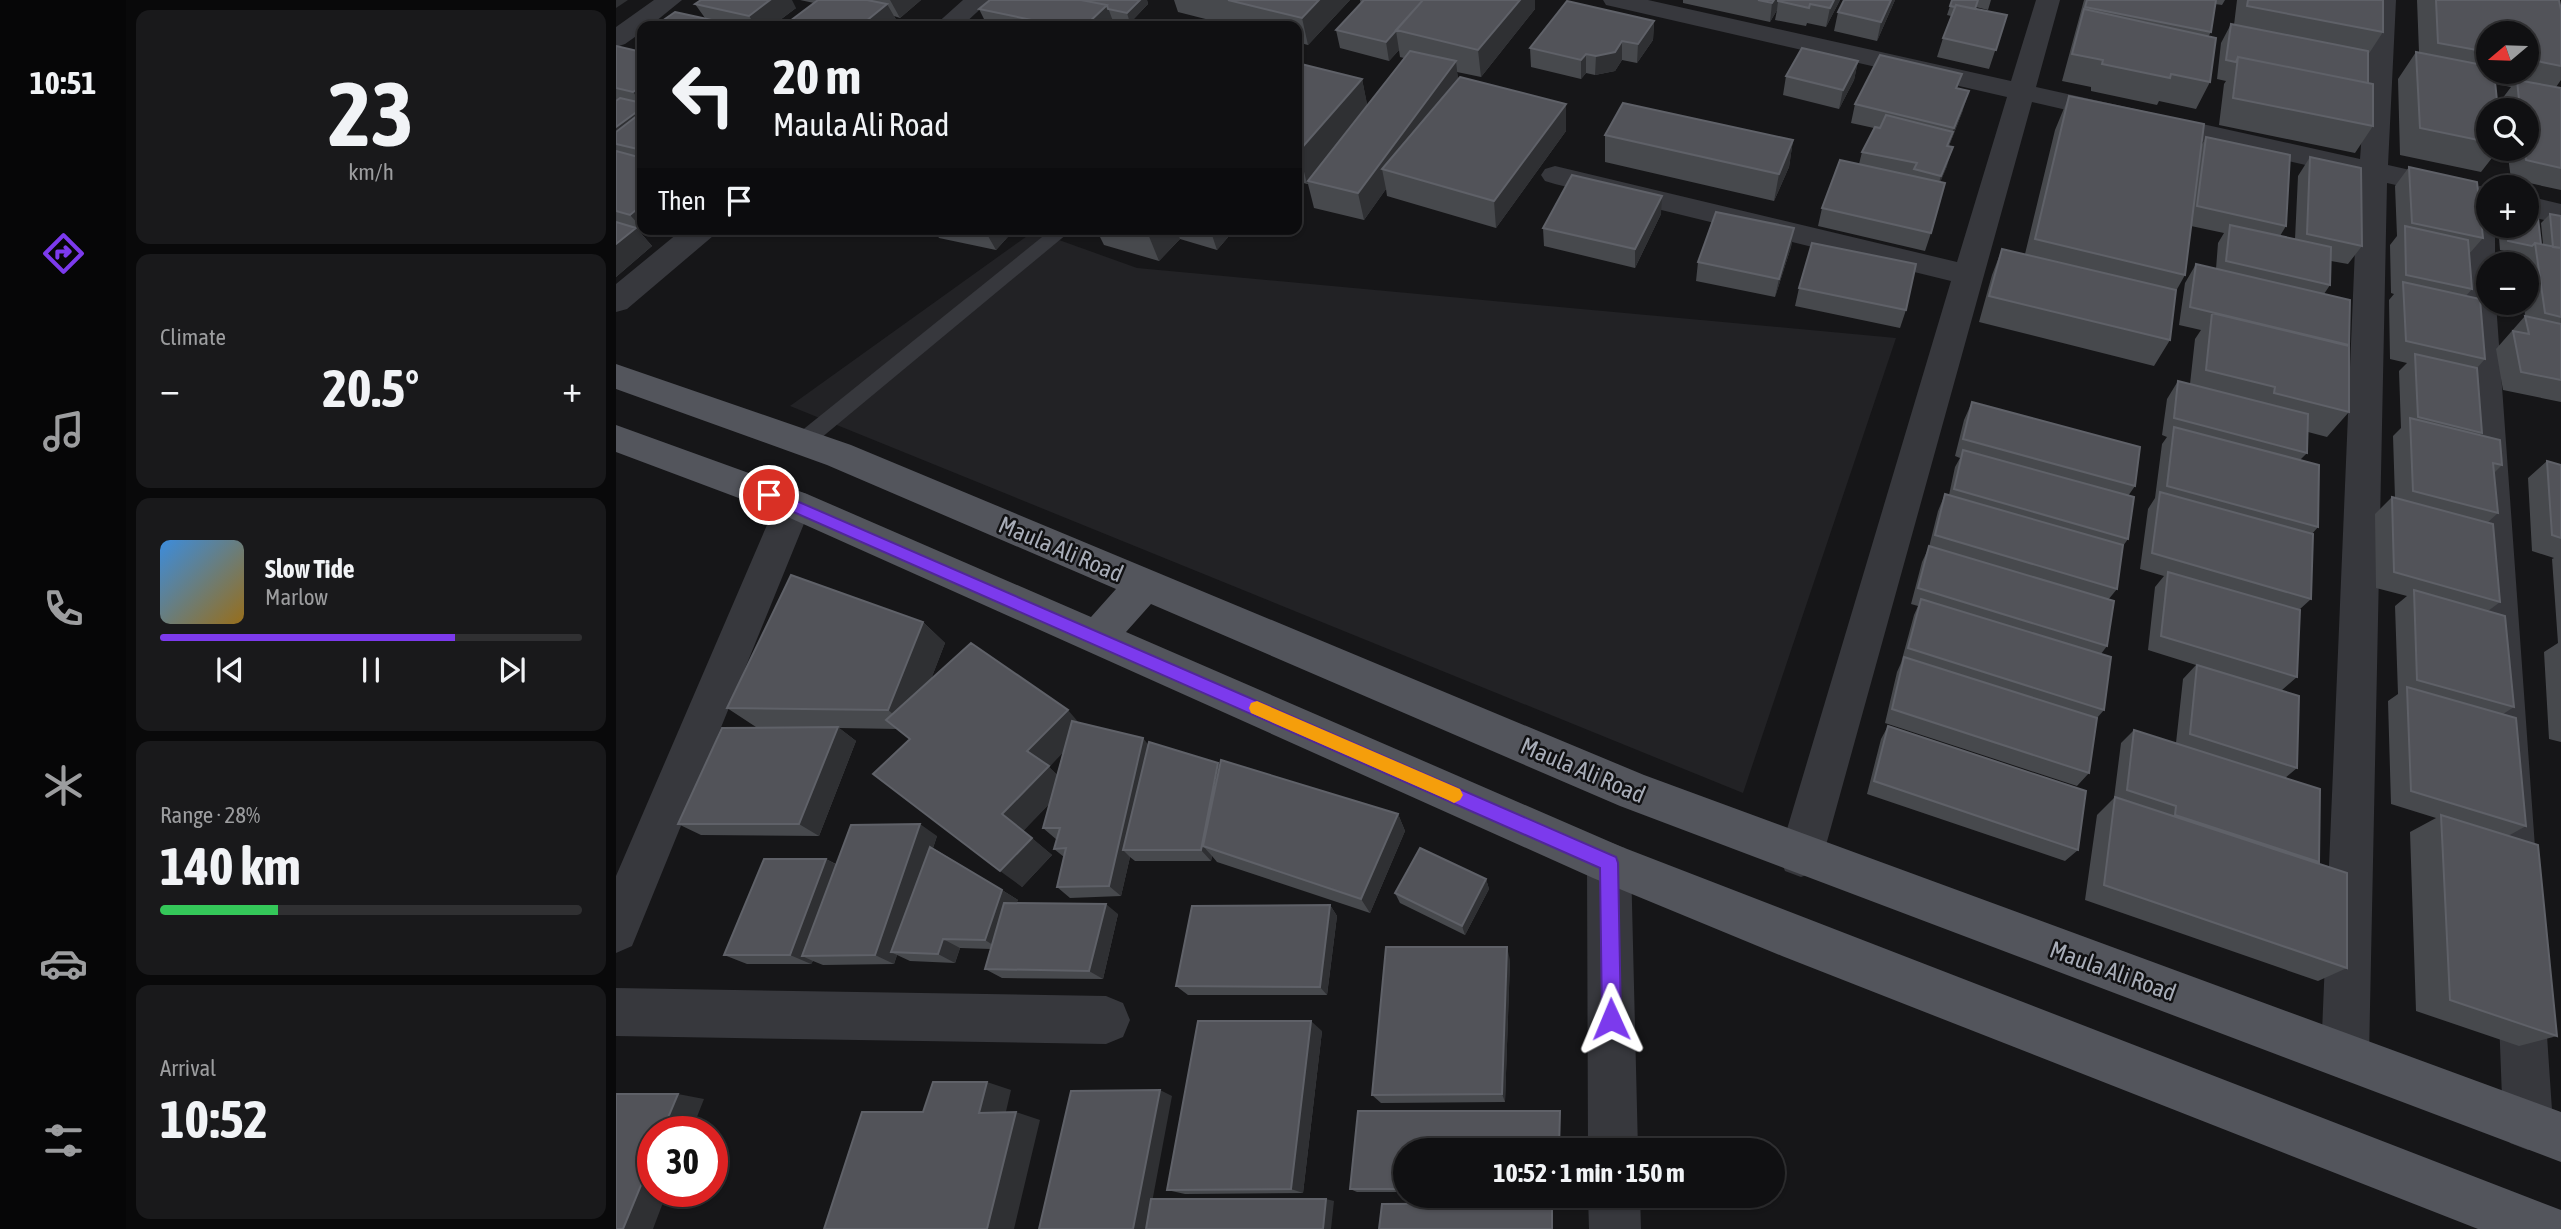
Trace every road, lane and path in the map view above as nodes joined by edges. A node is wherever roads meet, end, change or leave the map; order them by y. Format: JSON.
{"nodes":[{"id":1,"x":670,"y":0,"type":"edge"},
{"id":2,"x":978,"y":0,"type":"edge"},
{"id":3,"x":1615,"y":0,"type":"edge"},
{"id":4,"x":2048,"y":0,"type":"edge"},
{"id":5,"x":2384,"y":0,"type":"edge"},
{"id":6,"x":641,"y":21,"type":"edge"},
{"id":7,"x":953,"y":21,"type":"edge"},
{"id":8,"x":637,"y":24,"type":"edge"},
{"id":9,"x":616,"y":39,"type":"edge"},
{"id":10,"x":2021,"y":93,"type":"junction"},
{"id":11,"x":2373,"y":172,"type":"junction"},
{"id":12,"x":1555,"y":175,"type":"dead end"},
{"id":13,"x":2476,"y":194,"type":"edge"},
{"id":14,"x":2539,"y":209,"type":"edge"},
{"id":15,"x":2561,"y":214,"type":"edge"},
{"id":16,"x":695,"y":235,"type":"edge"},
{"id":17,"x":1057,"y":235,"type":"edge"},
{"id":18,"x":2483,"y":238,"type":"edge"},
{"id":19,"x":1968,"y":275,"type":"junction"},
{"id":20,"x":616,"y":301,"type":"edge"},
{"id":21,"x":616,"y":376,"type":"edge"},
{"id":22,"x":616,"y":438,"type":"edge"},
{"id":23,"x":802,"y":442,"type":"junction"},
{"id":24,"x":794,"y":504,"type":"junction"},
{"id":25,"x":1144,"y":585,"type":"junction"},
{"id":26,"x":1097,"y":638,"type":"junction"},
{"id":27,"x":1801,"y":856,"type":"junction"},
{"id":28,"x":1609,"y":863,"type":"junction"},
{"id":29,"x":616,"y":930,"type":"edge"},
{"id":30,"x":616,"y":1012,"type":"edge"},
{"id":31,"x":1106,"y":1020,"type":"dead end"},
{"id":32,"x":2345,"y":1056,"type":"junction"},
{"id":33,"x":2545,"y":1131,"type":"edge"},
{"id":34,"x":1614,"y":1138,"type":"edge"},
{"id":35,"x":1614,"y":1208,"type":"edge"},
{"id":36,"x":1615,"y":1229,"type":"edge"},
{"id":37,"x":2545,"y":1229,"type":"edge"}],
"edges":[{"from":1,"to":6,"type":"street"},
{"from":2,"to":7,"type":"street"},
{"from":3,"to":10,"type":"street"},
{"from":4,"to":10,"type":"street"},
{"from":5,"to":11,"type":"street"},
{"from":8,"to":9,"type":"street"},
{"from":10,"to":11,"type":"street"},
{"from":10,"to":19,"type":"street"},
{"from":11,"to":13,"type":"street"},
{"from":11,"to":32,"type":"street"},
{"from":12,"to":19,"type":"street"},
{"from":14,"to":15,"type":"street"},
{"from":16,"to":20,"type":"street"},
{"from":17,"to":23,"type":"lane"},
{"from":18,"to":33,"type":"street"},
{"from":19,"to":27,"type":"street"},
{"from":21,"to":23,"type":"main road","name":"Maula Ali Road"},
{"from":22,"to":24,"type":"main road"},
{"from":23,"to":25,"type":"main road","name":"Maula Ali Road"},
{"from":24,"to":26,"type":"main road"},
{"from":24,"to":29,"type":"street"},
{"from":25,"to":26,"type":"main road"},
{"from":25,"to":27,"type":"main road","name":"Maula Ali Road"},
{"from":26,"to":28,"type":"main road"},
{"from":27,"to":32,"type":"main road","name":"Maula Ali Road"},
{"from":28,"to":34,"type":"street"},
{"from":28,"to":37,"type":"main road"},
{"from":30,"to":31,"type":"street"},
{"from":32,"to":33,"type":"main road","name":"Maula Ali Road"},
{"from":35,"to":36,"type":"street"}]}
